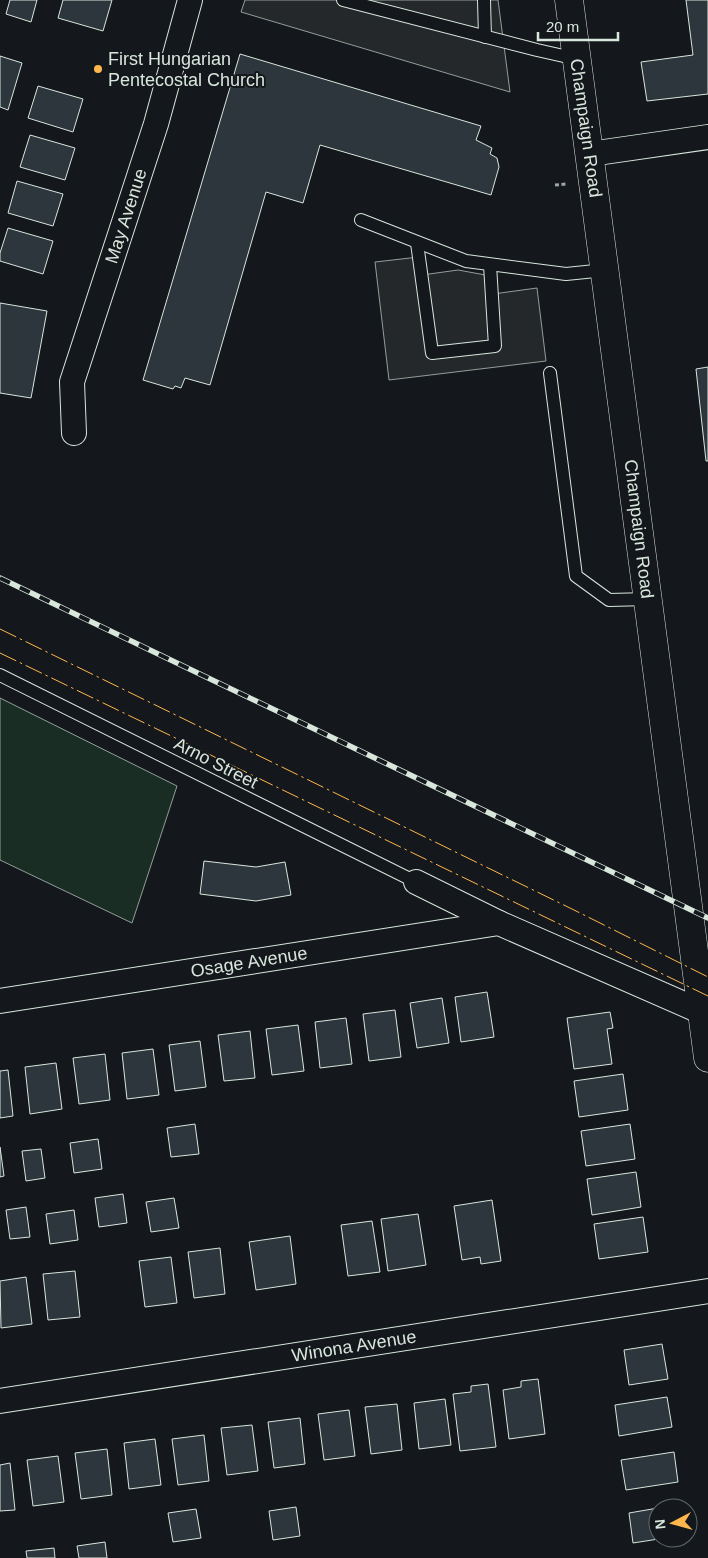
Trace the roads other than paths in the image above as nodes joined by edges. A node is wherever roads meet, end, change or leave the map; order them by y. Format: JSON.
{"nodes":[{"id":1,"x":190,"y":0,"type":"edge"},
{"id":2,"x":343,"y":0,"type":"edge"},
{"id":3,"x":484,"y":0,"type":"edge"},
{"id":4,"x":569,"y":0,"type":"edge"},
{"id":5,"x":485,"y":37,"type":"junction"},
{"id":6,"x":577,"y":59,"type":"junction"},
{"id":7,"x":708,"y":137,"type":"edge"},
{"id":8,"x":590,"y":154,"type":"junction"},
{"id":9,"x":361,"y":220,"type":"dead end"},
{"id":10,"x":417,"y":243,"type":"junction"},
{"id":11,"x":490,"y":265,"type":"junction"},
{"id":12,"x":605,"y":270,"type":"junction"},
{"id":13,"x":550,"y":372,"type":"dead end"},
{"id":14,"x":74,"y":432,"type":"dead end"},
{"id":15,"x":648,"y":599,"type":"junction"},
{"id":16,"x":0,"y":675,"type":"edge"},
{"id":17,"x":416,"y":882,"type":"joint"},
{"id":18,"x":499,"y":923,"type":"junction"},
{"id":19,"x":0,"y":1001,"type":"edge"},
{"id":20,"x":702,"y":1012,"type":"junction"},
{"id":21,"x":708,"y":1058,"type":"edge"},
{"id":22,"x":708,"y":1291,"type":"edge"},
{"id":23,"x":0,"y":1401,"type":"edge"}],
"edges":[{"from":1,"to":14,"type":"street","name":"May Avenue"},
{"from":2,"to":5,"type":"lane"},
{"from":3,"to":5,"type":"lane"},
{"from":4,"to":6,"type":"street","name":"Champaign Road"},
{"from":5,"to":6,"type":"lane"},
{"from":6,"to":8,"type":"street","name":"Champaign Road"},
{"from":7,"to":8,"type":"street"},
{"from":8,"to":12,"type":"street","name":"Champaign Road"},
{"from":9,"to":10,"type":"lane"},
{"from":10,"to":11,"type":"lane"},
{"from":10,"to":11,"type":"lane"},
{"from":11,"to":12,"type":"lane"},
{"from":12,"to":15,"type":"street","name":"Champaign Road"},
{"from":13,"to":15,"type":"lane"},
{"from":15,"to":20,"type":"street","name":"Champaign Road"},
{"from":16,"to":17,"type":"lane","name":"Arno Street"},
{"from":17,"to":18,"type":"street"},
{"from":18,"to":19,"type":"street","name":"Osage Avenue"},
{"from":18,"to":20,"type":"street"},
{"from":20,"to":21,"type":"street","name":"Champaign Road"},
{"from":22,"to":23,"type":"street","name":"Winona Avenue"}]}
